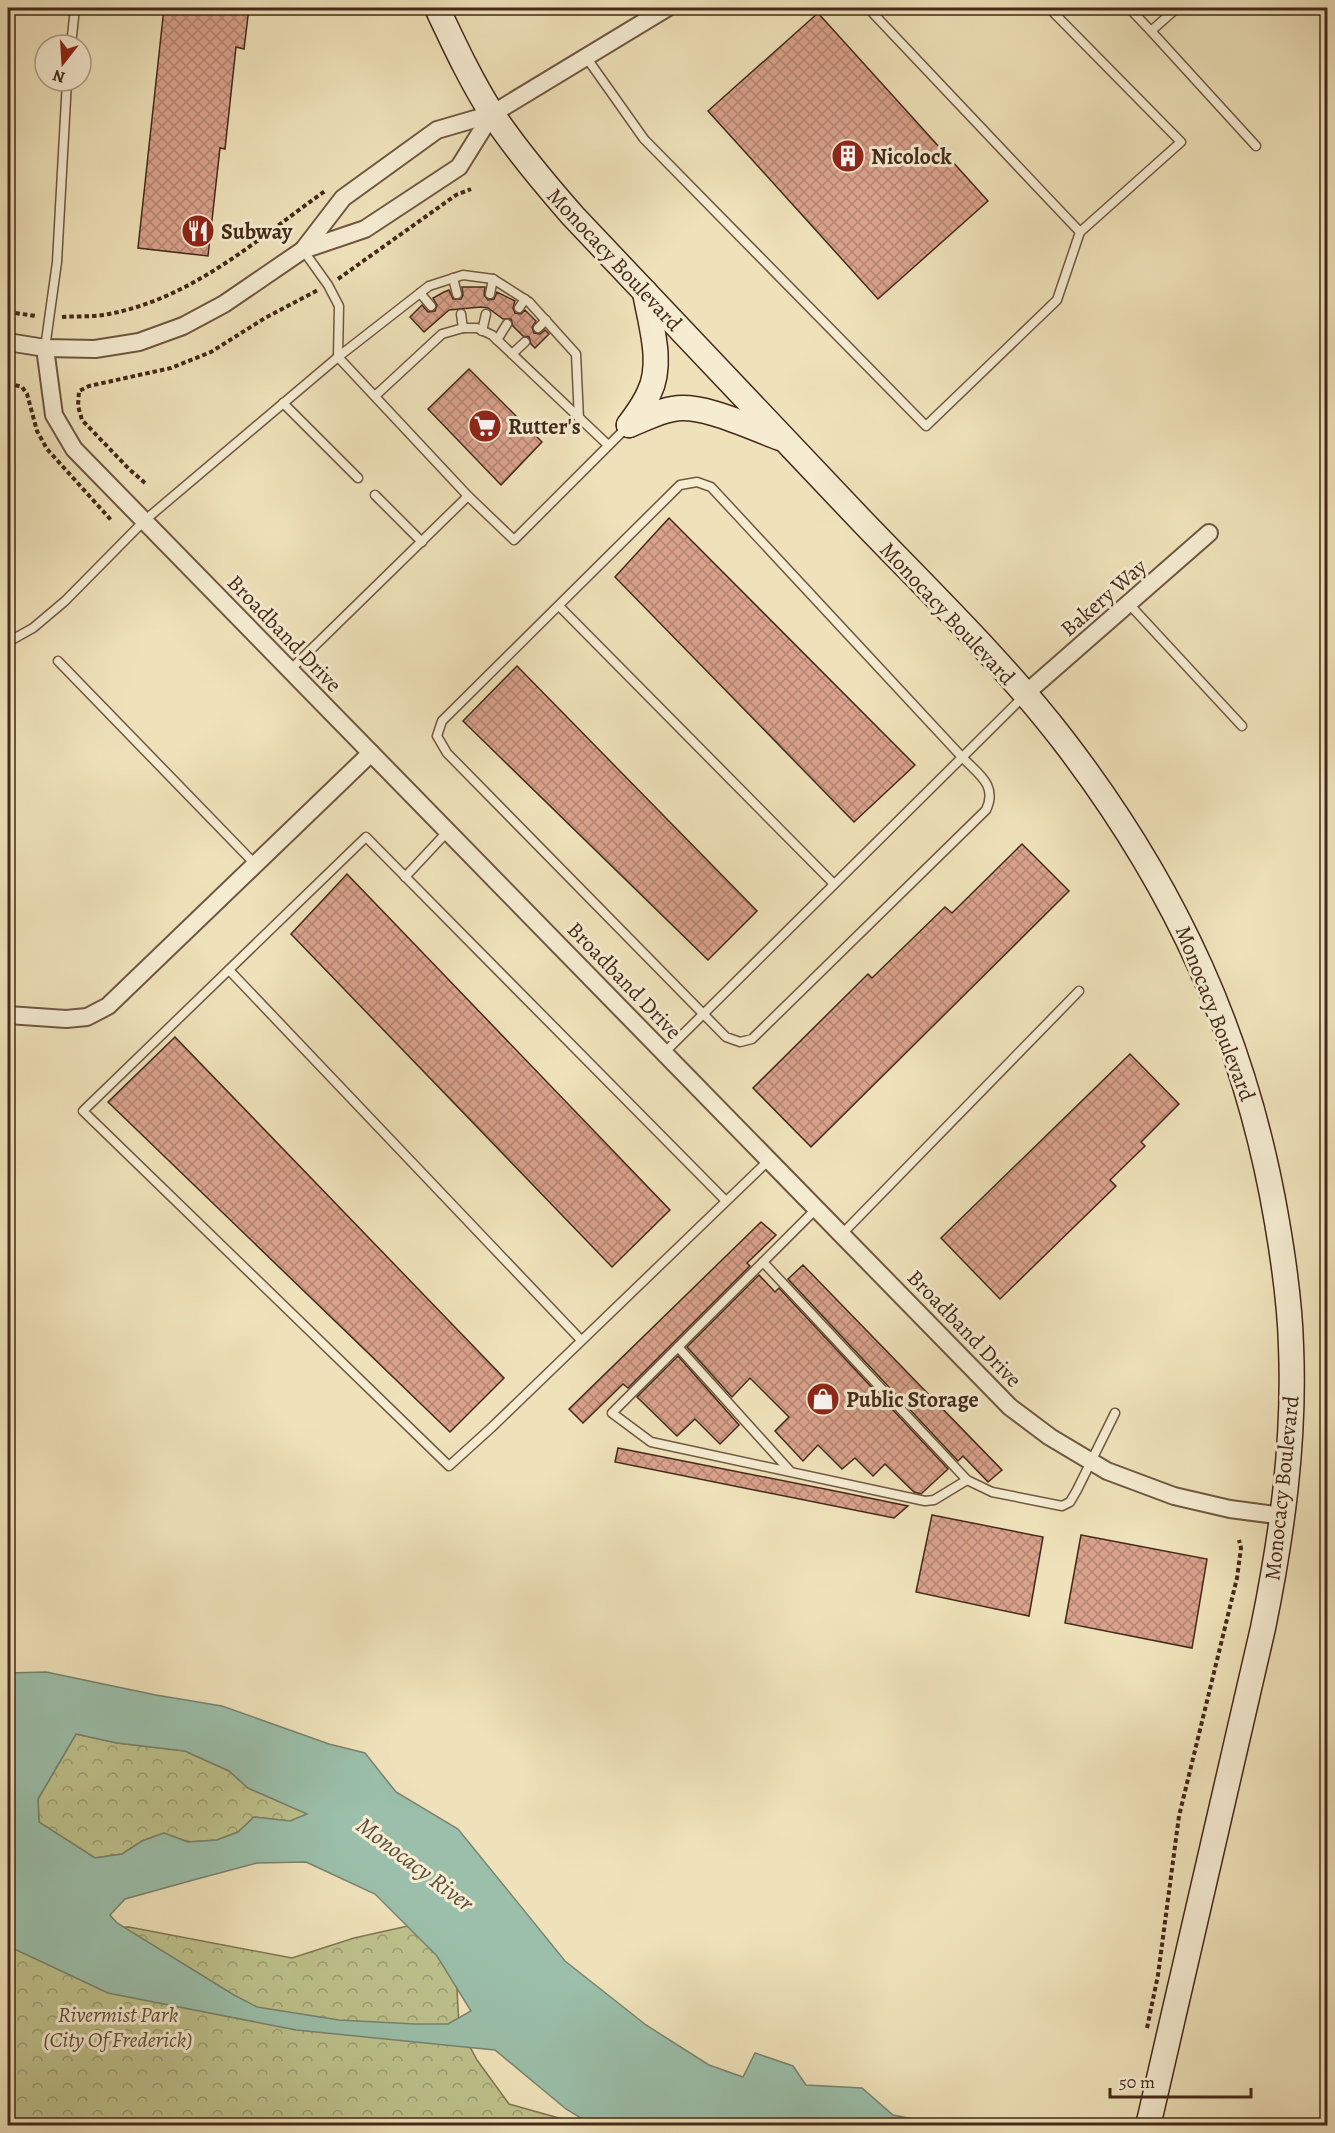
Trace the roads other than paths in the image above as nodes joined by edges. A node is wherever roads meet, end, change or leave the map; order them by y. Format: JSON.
{"nodes":[{"id":1,"x":75,"y":8,"type":"edge"},
{"id":2,"x":437,"y":8,"type":"edge"},
{"id":3,"x":667,"y":8,"type":"edge"},
{"id":4,"x":868,"y":8,"type":"edge"},
{"id":5,"x":1049,"y":8,"type":"edge"},
{"id":6,"x":1129,"y":8,"type":"edge"},
{"id":7,"x":1177,"y":8,"type":"edge"},
{"id":8,"x":1151,"y":31,"type":"junction"},
{"id":9,"x":72,"y":33,"type":"edge"},
{"id":10,"x":586,"y":57,"type":"junction"},
{"id":11,"x":66,"y":93,"type":"edge"},
{"id":12,"x":492,"y":114,"type":"junction"},
{"id":13,"x":1256,"y":146,"type":"dead end"},
{"id":14,"x":1080,"y":232,"type":"junction"},
{"id":15,"x":303,"y":250,"type":"junction"},
{"id":16,"x":453,"y":278,"type":"junction"},
{"id":17,"x":493,"y":279,"type":"junction"},
{"id":18,"x":645,"y":292,"type":"junction"},
{"id":19,"x":420,"y":293,"type":"junction"},
{"id":20,"x":457,"y":294,"type":"dead end"},
{"id":21,"x":490,"y":294,"type":"dead end"},
{"id":22,"x":525,"y":299,"type":"junction"},
{"id":23,"x":431,"y":306,"type":"dead end"},
{"id":24,"x":519,"y":308,"type":"dead end"},
{"id":25,"x":461,"y":314,"type":"dead end"},
{"id":26,"x":486,"y":314,"type":"dead end"},
{"id":27,"x":546,"y":320,"type":"junction"},
{"id":28,"x":442,"y":321,"type":"dead end"},
{"id":29,"x":507,"y":324,"type":"dead end"},
{"id":30,"x":463,"y":328,"type":"junction"},
{"id":31,"x":538,"y":328,"type":"dead end"},
{"id":32,"x":482,"y":331,"type":"junction"},
{"id":33,"x":448,"y":332,"type":"junction"},
{"id":34,"x":497,"y":340,"type":"junction"},
{"id":35,"x":8,"y":342,"type":"edge"},
{"id":36,"x":525,"y":342,"type":"dead end"},
{"id":37,"x":45,"y":348,"type":"junction"},
{"id":38,"x":512,"y":354,"type":"junction"},
{"id":39,"x":338,"y":357,"type":"junction"},
{"id":40,"x":375,"y":396,"type":"junction"},
{"id":41,"x":284,"y":403,"type":"junction"},
{"id":42,"x":579,"y":418,"type":"junction"},
{"id":43,"x":629,"y":425,"type":"junction"},
{"id":44,"x":785,"y":440,"type":"junction"},
{"id":45,"x":608,"y":445,"type":"junction"},
{"id":46,"x":358,"y":478,"type":"dead end"},
{"id":47,"x":375,"y":495,"type":"dead end"},
{"id":48,"x":468,"y":496,"type":"junction"},
{"id":49,"x":144,"y":521,"type":"junction"},
{"id":50,"x":1209,"y":533,"type":"dead end"},
{"id":51,"x":422,"y":542,"type":"junction"},
{"id":52,"x":1129,"y":604,"type":"junction"},
{"id":53,"x":559,"y":606,"type":"junction"},
{"id":54,"x":8,"y":642,"type":"edge"},
{"id":55,"x":58,"y":662,"type":"dead end"},
{"id":56,"x":290,"y":670,"type":"junction"},
{"id":57,"x":1025,"y":694,"type":"junction"},
{"id":58,"x":1242,"y":726,"type":"dead end"},
{"id":59,"x":371,"y":753,"type":"junction"},
{"id":60,"x":962,"y":757,"type":"junction"},
{"id":61,"x":448,"y":831,"type":"junction"},
{"id":62,"x":255,"y":864,"type":"junction"},
{"id":63,"x":405,"y":877,"type":"junction"},
{"id":64,"x":834,"y":884,"type":"junction"},
{"id":65,"x":229,"y":970,"type":"junction"},
{"id":66,"x":1079,"y":991,"type":"dead end"},
{"id":67,"x":703,"y":1013,"type":"junction"},
{"id":68,"x":8,"y":1015,"type":"edge"},
{"id":69,"x":665,"y":1052,"type":"junction"},
{"id":70,"x":769,"y":1160,"type":"junction"},
{"id":71,"x":726,"y":1201,"type":"junction"},
{"id":72,"x":817,"y":1208,"type":"junction"},
{"id":73,"x":842,"y":1234,"type":"junction"},
{"id":74,"x":763,"y":1262,"type":"junction"},
{"id":75,"x":581,"y":1340,"type":"junction"},
{"id":76,"x":678,"y":1347,"type":"junction"},
{"id":77,"x":1115,"y":1413,"type":"dead end"},
{"id":78,"x":1092,"y":1463,"type":"junction"},
{"id":79,"x":791,"y":1472,"type":"junction"},
{"id":80,"x":967,"y":1480,"type":"junction"},
{"id":81,"x":1283,"y":1516,"type":"junction"},
{"id":82,"x":1148,"y":2126,"type":"edge"}],
"edges":[{"from":1,"to":9,"type":"lane"},
{"from":2,"to":12,"type":"main road","name":"Monocacy Boulevard"},
{"from":3,"to":10,"type":"street"},
{"from":4,"to":14,"type":"lane"},
{"from":5,"to":14,"type":"lane"},
{"from":6,"to":8,"type":"lane"},
{"from":7,"to":8,"type":"lane"},
{"from":8,"to":13,"type":"lane"},
{"from":10,"to":12,"type":"street"},
{"from":10,"to":14,"type":"lane"},
{"from":11,"to":37,"type":"lane"},
{"from":12,"to":15,"type":"street"},
{"from":12,"to":15,"type":"street"},
{"from":12,"to":18,"type":"main road","name":"Monocacy Boulevard"},
{"from":15,"to":37,"type":"street"},
{"from":15,"to":39,"type":"lane"},
{"from":16,"to":17,"type":"lane"},
{"from":16,"to":19,"type":"lane"},
{"from":16,"to":20,"type":"lane"},
{"from":17,"to":21,"type":"lane"},
{"from":17,"to":22,"type":"lane"},
{"from":18,"to":43,"type":"main road"},
{"from":18,"to":44,"type":"main road","name":"Monocacy Boulevard"},
{"from":19,"to":23,"type":"lane"},
{"from":19,"to":39,"type":"lane"},
{"from":22,"to":24,"type":"lane"},
{"from":22,"to":27,"type":"lane"},
{"from":25,"to":30,"type":"lane"},
{"from":26,"to":32,"type":"lane"},
{"from":27,"to":31,"type":"lane"},
{"from":27,"to":42,"type":"lane"},
{"from":28,"to":33,"type":"lane"},
{"from":29,"to":34,"type":"lane"},
{"from":30,"to":32,"type":"lane"},
{"from":30,"to":33,"type":"lane"},
{"from":32,"to":34,"type":"lane"},
{"from":33,"to":40,"type":"lane"},
{"from":34,"to":38,"type":"lane"},
{"from":35,"to":37,"type":"street"},
{"from":36,"to":38,"type":"lane"},
{"from":37,"to":49,"type":"street","name":"Broadband Drive"},
{"from":38,"to":42,"type":"lane"},
{"from":39,"to":40,"type":"lane"},
{"from":39,"to":41,"type":"lane"},
{"from":40,"to":48,"type":"lane"},
{"from":41,"to":46,"type":"lane"},
{"from":41,"to":49,"type":"lane"},
{"from":42,"to":45,"type":"lane"},
{"from":43,"to":44,"type":"main road"},
{"from":43,"to":45,"type":"lane"},
{"from":44,"to":57,"type":"main road","name":"Monocacy Boulevard"},
{"from":45,"to":48,"type":"lane"},
{"from":47,"to":51,"type":"lane"},
{"from":48,"to":51,"type":"lane"},
{"from":49,"to":54,"type":"lane"},
{"from":49,"to":56,"type":"street","name":"Broadband Drive"},
{"from":50,"to":52,"type":"street","name":"Bakery Way"},
{"from":51,"to":56,"type":"lane"},
{"from":52,"to":57,"type":"street","name":"Bakery Way"},
{"from":52,"to":58,"type":"lane"},
{"from":53,"to":60,"type":"lane"},
{"from":53,"to":64,"type":"lane"},
{"from":53,"to":67,"type":"lane"},
{"from":55,"to":62,"type":"lane"},
{"from":56,"to":59,"type":"street","name":"Broadband Drive"},
{"from":57,"to":60,"type":"lane"},
{"from":57,"to":81,"type":"main road","name":"Monocacy Boulevard"},
{"from":59,"to":61,"type":"street","name":"Broadband Drive"},
{"from":59,"to":62,"type":"street"},
{"from":60,"to":64,"type":"lane"},
{"from":60,"to":67,"type":"lane"},
{"from":61,"to":63,"type":"lane"},
{"from":61,"to":69,"type":"street","name":"Broadband Drive"},
{"from":62,"to":68,"type":"street"},
{"from":63,"to":65,"type":"lane"},
{"from":63,"to":71,"type":"lane"},
{"from":64,"to":67,"type":"lane"},
{"from":65,"to":75,"type":"lane"},
{"from":65,"to":75,"type":"lane"},
{"from":66,"to":73,"type":"lane"},
{"from":67,"to":69,"type":"lane"},
{"from":69,"to":70,"type":"street","name":"Broadband Drive"},
{"from":70,"to":71,"type":"lane"},
{"from":70,"to":72,"type":"street","name":"Broadband Drive"},
{"from":71,"to":75,"type":"lane"},
{"from":72,"to":73,"type":"street","name":"Broadband Drive"},
{"from":72,"to":74,"type":"lane"},
{"from":73,"to":78,"type":"street","name":"Broadband Drive"},
{"from":74,"to":76,"type":"lane"},
{"from":74,"to":80,"type":"lane"},
{"from":76,"to":79,"type":"lane"},
{"from":76,"to":79,"type":"lane"},
{"from":77,"to":78,"type":"lane"},
{"from":78,"to":80,"type":"lane"},
{"from":78,"to":81,"type":"street","name":"Broadband Drive"},
{"from":79,"to":80,"type":"lane"},
{"from":81,"to":82,"type":"main road","name":"Monocacy Boulevard"}]}
